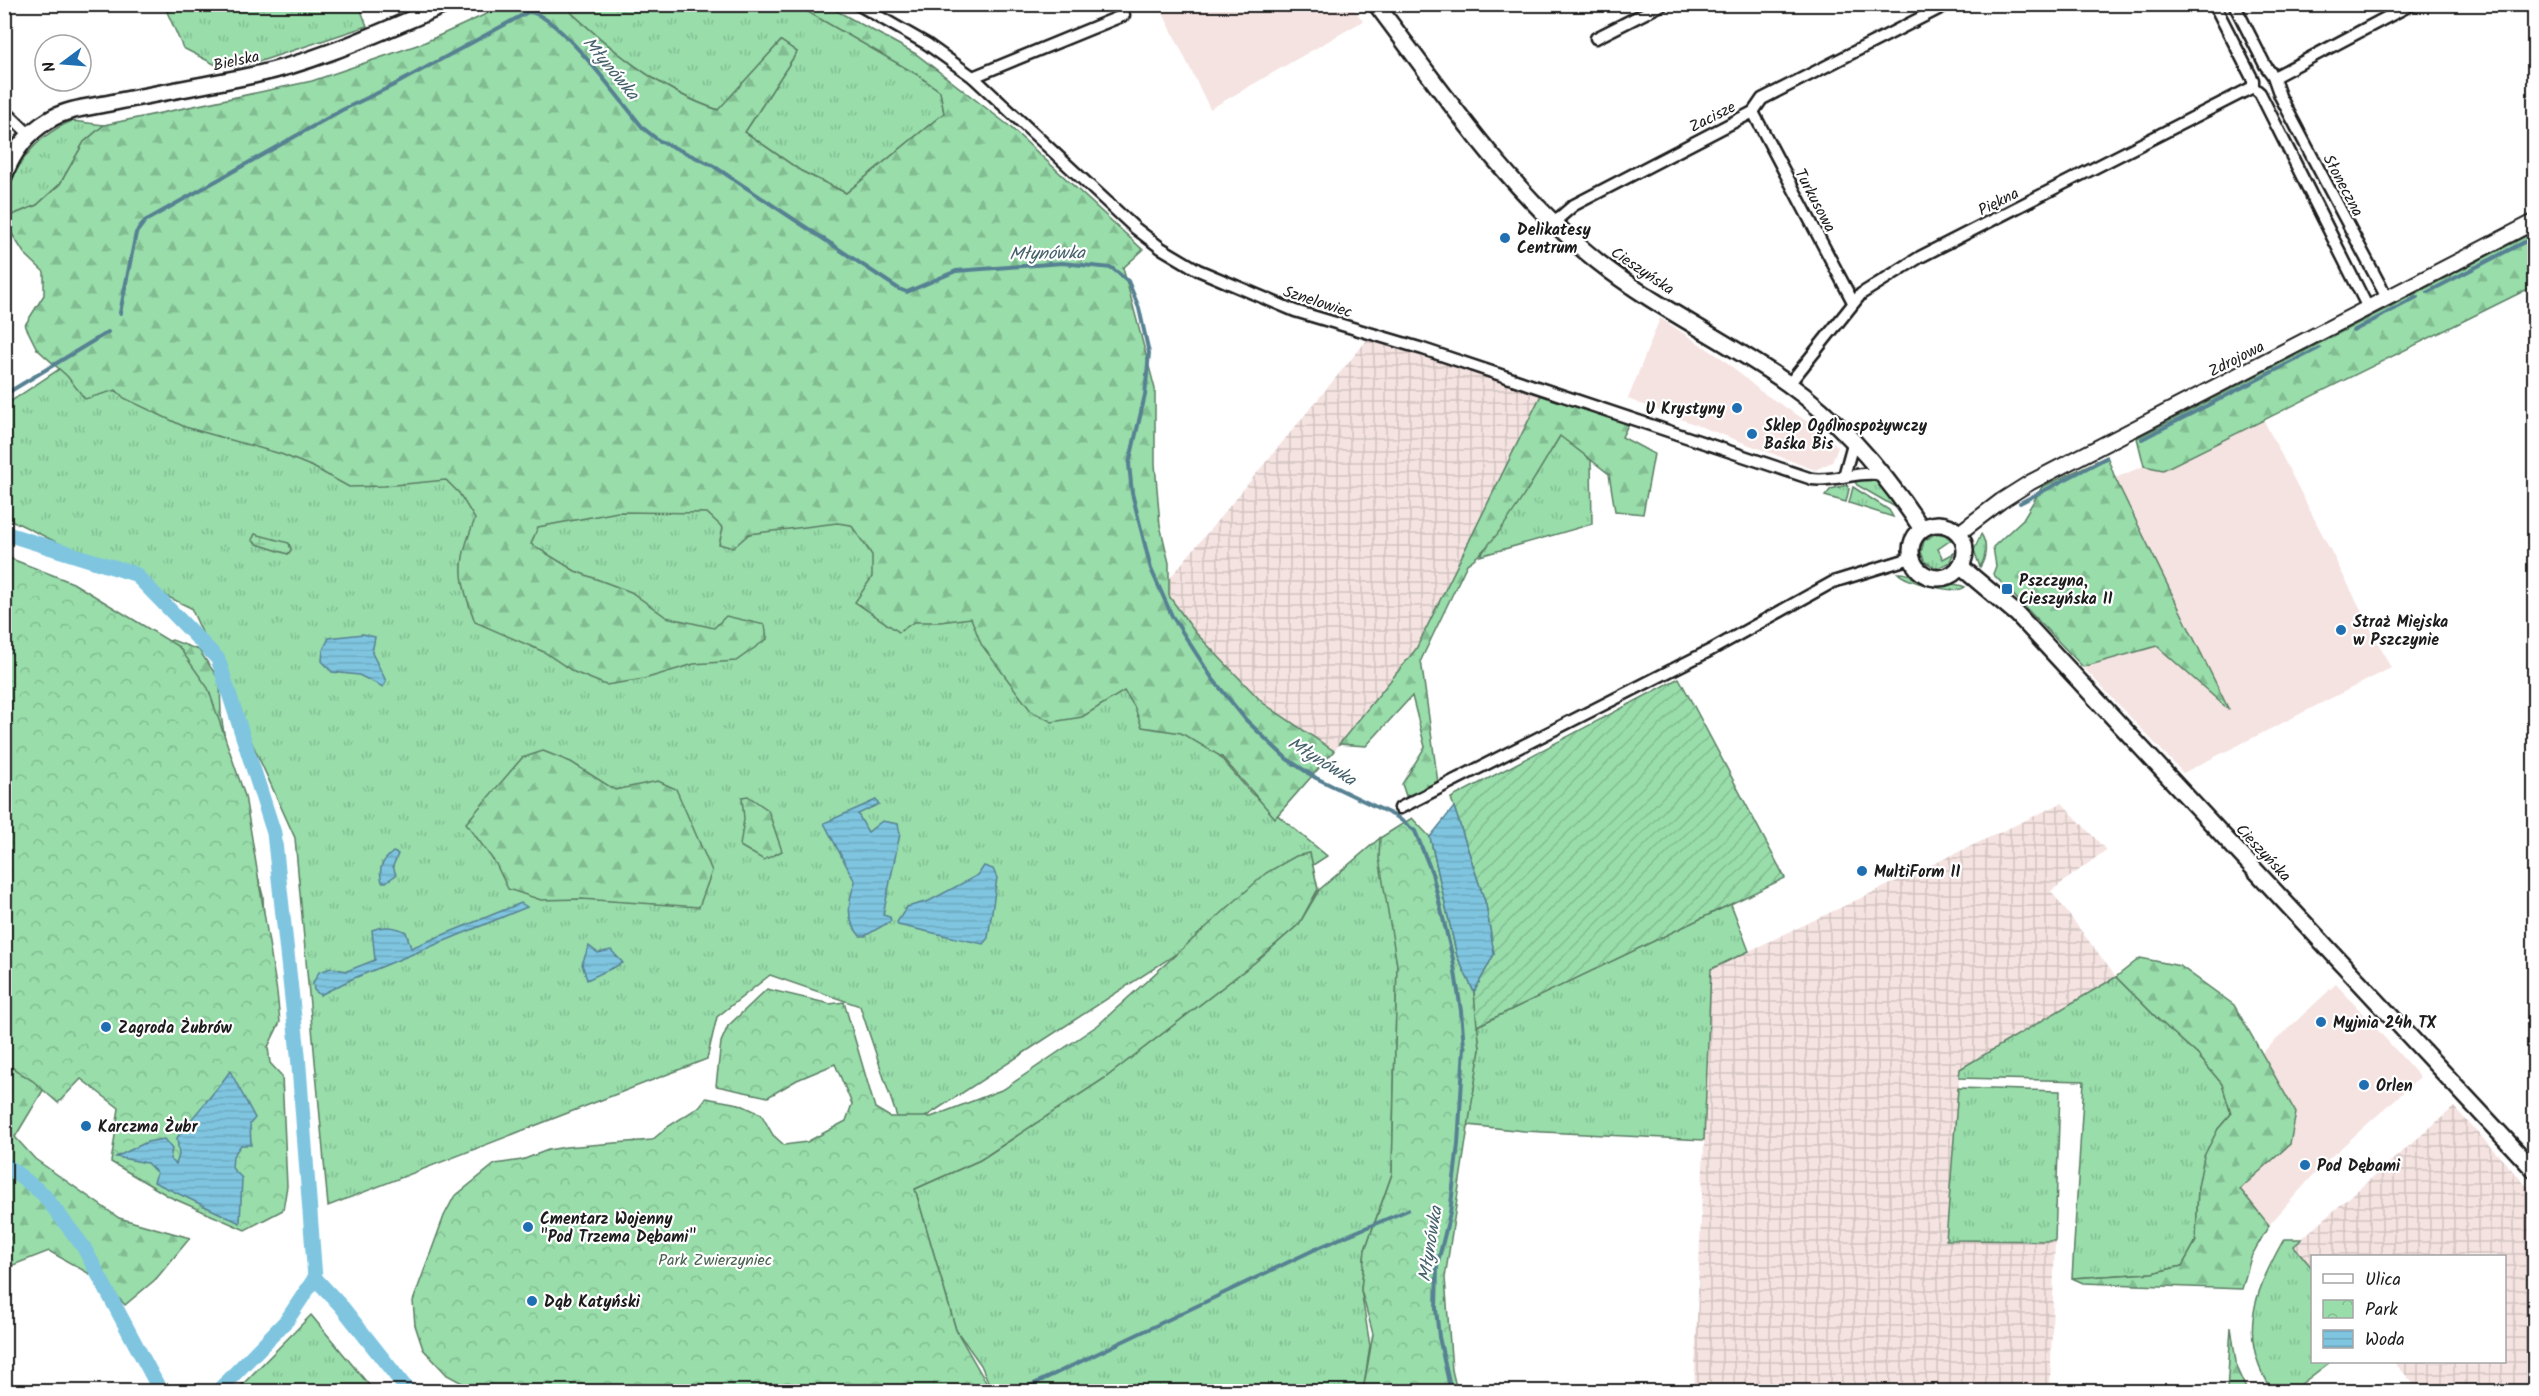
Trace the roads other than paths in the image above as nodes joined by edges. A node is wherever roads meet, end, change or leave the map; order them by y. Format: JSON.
{"nodes":[{"id":1,"x":447,"y":4,"type":"edge"},
{"id":2,"x":856,"y":4,"type":"edge"},
{"id":3,"x":1663,"y":4,"type":"edge"},
{"id":4,"x":1948,"y":4,"type":"edge"},
{"id":5,"x":2214,"y":4,"type":"edge"},
{"id":6,"x":2234,"y":4,"type":"edge"},
{"id":7,"x":2412,"y":4,"type":"edge"},
{"id":8,"x":1382,"y":7,"type":"edge"},
{"id":9,"x":1124,"y":15,"type":"dead end"},
{"id":10,"x":1596,"y":38,"type":"dead end"},
{"id":11,"x":973,"y":77,"type":"junction"},
{"id":12,"x":2273,"y":78,"type":"junction"},
{"id":13,"x":2255,"y":87,"type":"junction"},
{"id":14,"x":4,"y":110,"type":"edge"},
{"id":15,"x":1753,"y":112,"type":"junction"},
{"id":16,"x":29,"y":134,"type":"junction"},
{"id":17,"x":4,"y":176,"type":"edge"},
{"id":18,"x":2535,"y":222,"type":"edge"},
{"id":19,"x":1553,"y":223,"type":"junction"},
{"id":20,"x":2387,"y":298,"type":"junction"},
{"id":21,"x":1853,"y":302,"type":"junction"},
{"id":22,"x":2368,"y":308,"type":"junction"},
{"id":23,"x":1789,"y":384,"type":"junction"},
{"id":24,"x":1854,"y":440,"type":"junction"},
{"id":25,"x":1884,"y":475,"type":"junction"},
{"id":26,"x":1844,"y":476,"type":"junction"},
{"id":27,"x":1922,"y":529,"type":"junction"},
{"id":28,"x":1959,"y":533,"type":"junction"},
{"id":29,"x":1911,"y":558,"type":"junction"},
{"id":30,"x":1960,"y":566,"type":"junction"},
{"id":31,"x":1400,"y":808,"type":"dead end"},
{"id":32,"x":2535,"y":1170,"type":"edge"}],
"edges":[{"from":1,"to":16,"type":"main road","name":"Bielska"},
{"from":2,"to":11,"type":"street","name":"Sznelowiec"},
{"from":3,"to":10,"type":"street"},
{"from":4,"to":15,"type":"street","name":"Zacisze"},
{"from":5,"to":13,"type":"street","name":"Słoneczna"},
{"from":6,"to":12,"type":"street","name":"Słoneczna"},
{"from":7,"to":12,"type":"street"},
{"from":8,"to":19,"type":"main road","name":"Cieszyńska"},
{"from":9,"to":11,"type":"street"},
{"from":11,"to":26,"type":"street","name":"Sznelowiec"},
{"from":12,"to":13,"type":"street"},
{"from":12,"to":13,"type":"street"},
{"from":12,"to":20,"type":"street","name":"Słoneczna"},
{"from":13,"to":21,"type":"street","name":"Piękna"},
{"from":13,"to":22,"type":"street","name":"Słoneczna"},
{"from":14,"to":16,"type":"street"},
{"from":15,"to":19,"type":"street","name":"Zacisze"},
{"from":15,"to":21,"type":"street","name":"Turkusowa"},
{"from":16,"to":17,"type":"main road"},
{"from":18,"to":20,"type":"street","name":"Zdrojowa"},
{"from":19,"to":23,"type":"main road","name":"Cieszyńska"},
{"from":20,"to":22,"type":"street","name":"Zdrojowa"},
{"from":21,"to":23,"type":"street","name":"Piękna"},
{"from":22,"to":28,"type":"street","name":"Zdrojowa"},
{"from":23,"to":24,"type":"main road","name":"Cieszyńska"},
{"from":24,"to":25,"type":"main road","name":"Cieszyńska"},
{"from":24,"to":26,"type":"street"},
{"from":25,"to":26,"type":"street","name":"Sznelowiec"},
{"from":25,"to":27,"type":"main road","name":"Cieszyńska"},
{"from":27,"to":28,"type":"main road"},
{"from":27,"to":29,"type":"main road"},
{"from":28,"to":30,"type":"main road"},
{"from":29,"to":30,"type":"main road"},
{"from":29,"to":31,"type":"street"},
{"from":30,"to":32,"type":"main road","name":"Cieszyńska"}]}
